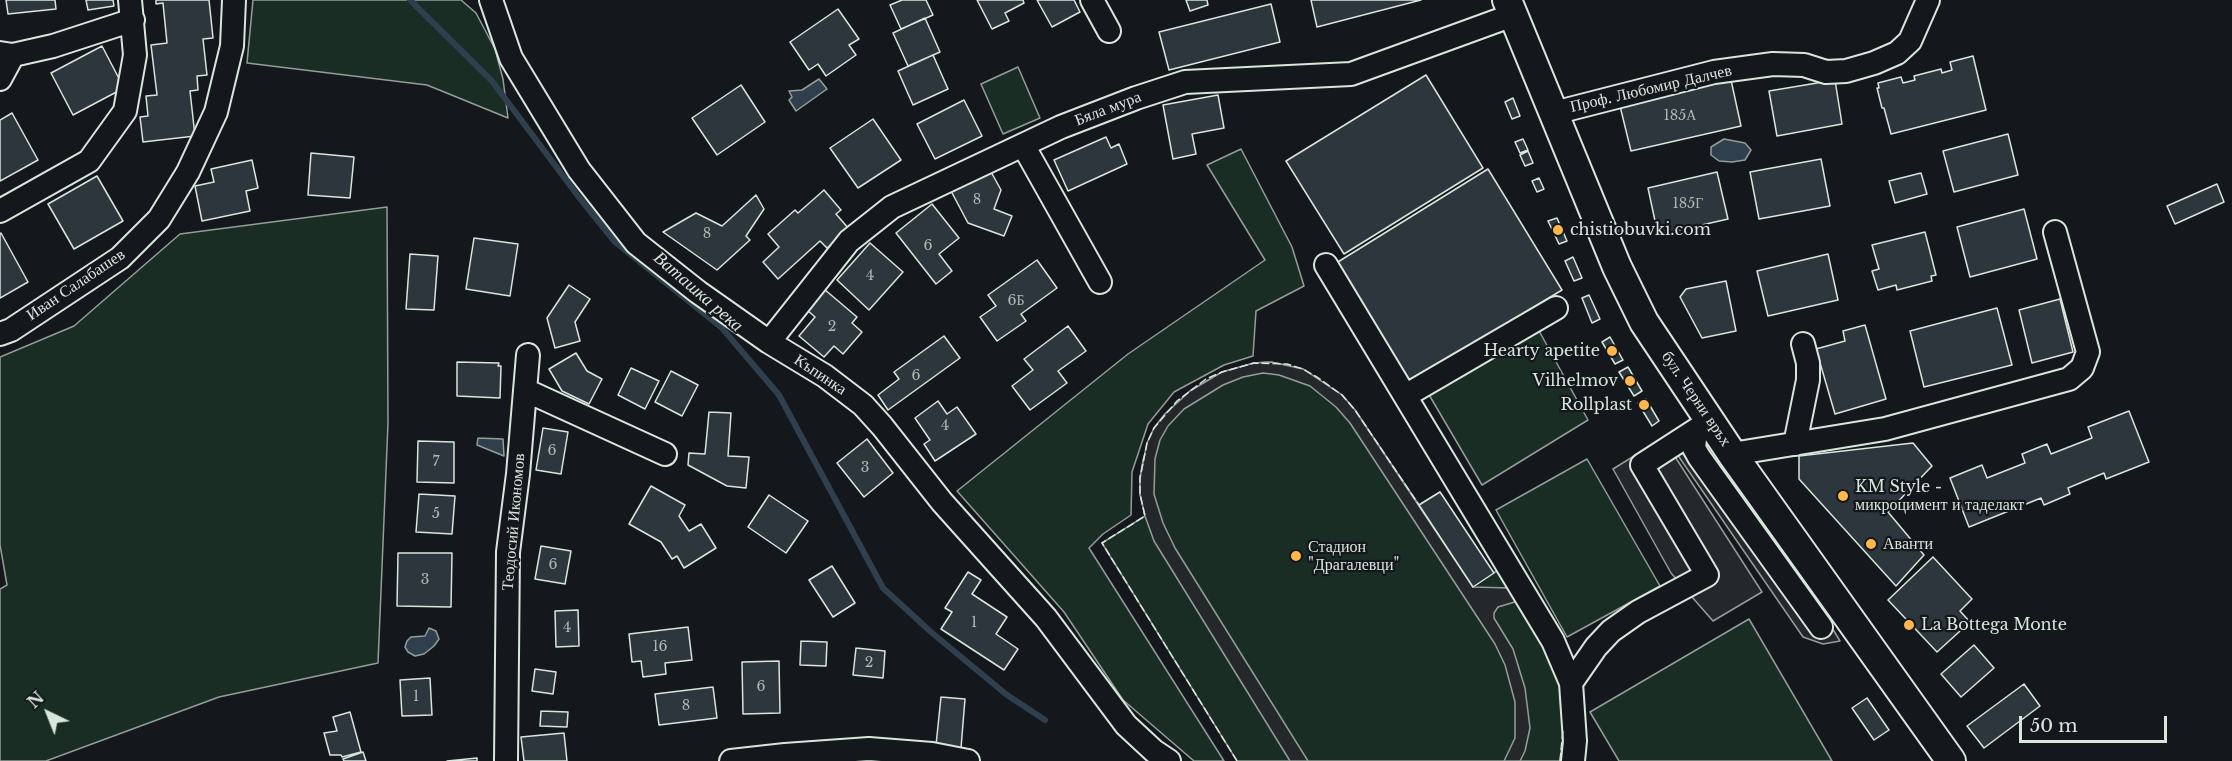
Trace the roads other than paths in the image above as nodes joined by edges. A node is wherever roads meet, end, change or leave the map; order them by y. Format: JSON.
{"nodes":[{"id":1,"x":234,"y":0,"type":"edge"},
{"id":2,"x":490,"y":0,"type":"edge"},
{"id":3,"x":1092,"y":0,"type":"edge"},
{"id":4,"x":1928,"y":0,"type":"edge"},
{"id":5,"x":1510,"y":7,"type":"edge"},
{"id":6,"x":132,"y":10,"type":"edge"},
{"id":7,"x":1109,"y":31,"type":"dead end"},
{"id":8,"x":6,"y":54,"type":"edge"},
{"id":9,"x":0,"y":79,"type":"edge"},
{"id":10,"x":1554,"y":113,"type":"junction"},
{"id":11,"x":1023,"y":144,"type":"junction"},
{"id":12,"x":0,"y":211,"type":"edge"},
{"id":13,"x":2055,"y":232,"type":"dead end"},
{"id":14,"x":1326,"y":265,"type":"dead end"},
{"id":15,"x":1101,"y":282,"type":"dead end"},
{"id":16,"x":1556,"y":308,"type":"dead end"},
{"id":17,"x":0,"y":334,"type":"edge"},
{"id":18,"x":769,"y":342,"type":"junction"},
{"id":19,"x":1803,"y":344,"type":"dead end"},
{"id":20,"x":528,"y":354,"type":"dead end"},
{"id":21,"x":525,"y":390,"type":"junction"},
{"id":22,"x":1405,"y":396,"type":"junction"},
{"id":23,"x":1703,"y":426,"type":"junction"},
{"id":24,"x":1795,"y":444,"type":"junction"},
{"id":25,"x":665,"y":454,"type":"dead end"},
{"id":26,"x":1732,"y":454,"type":"junction"},
{"id":27,"x":1821,"y":627,"type":"dead end"},
{"id":28,"x":1571,"y":683,"type":"junction"},
{"id":29,"x":1126,"y":725,"type":"junction"},
{"id":30,"x":868,"y":755,"type":"edge"},
{"id":31,"x":506,"y":761,"type":"edge"},
{"id":32,"x":731,"y":761,"type":"edge"},
{"id":33,"x":968,"y":761,"type":"edge"},
{"id":34,"x":1150,"y":761,"type":"edge"},
{"id":35,"x":1169,"y":761,"type":"edge"},
{"id":36,"x":1573,"y":761,"type":"edge"},
{"id":37,"x":1951,"y":761,"type":"edge"}],
"edges":[{"from":1,"to":17,"type":"street","name":"Иван Салабашев"},
{"from":2,"to":18,"type":"street","name":"Къпинка"},
{"from":3,"to":7,"type":"street"},
{"from":4,"to":10,"type":"street","name":"Проф. Любомир Далчев"},
{"from":5,"to":10,"type":"main road","name":"бул. Черни връх"},
{"from":5,"to":11,"type":"street","name":"Бяла мура"},
{"from":6,"to":8,"type":"street"},
{"from":6,"to":12,"type":"street"},
{"from":8,"to":9,"type":"street"},
{"from":10,"to":23,"type":"main road","name":"бул. Черни връх"},
{"from":11,"to":15,"type":"street"},
{"from":11,"to":18,"type":"street","name":"Бяла мура"},
{"from":13,"to":24,"type":"street"},
{"from":14,"to":22,"type":"street"},
{"from":16,"to":22,"type":"street"},
{"from":18,"to":29,"type":"street","name":"Къпинка"},
{"from":19,"to":24,"type":"street"},
{"from":20,"to":21,"type":"street","name":"Теодосий Икономов"},
{"from":21,"to":25,"type":"street"},
{"from":21,"to":31,"type":"street","name":"Теодосий Икономов"},
{"from":22,"to":28,"type":"street"},
{"from":23,"to":26,"type":"main road","name":"бул. Черни връх"},
{"from":23,"to":27,"type":"street"},
{"from":23,"to":28,"type":"street"},
{"from":24,"to":26,"type":"street"},
{"from":26,"to":37,"type":"main road","name":"бул. Черни връх"},
{"from":28,"to":36,"type":"street"},
{"from":29,"to":34,"type":"street","name":"Къпинка"},
{"from":29,"to":35,"type":"street"},
{"from":30,"to":32,"type":"street"},
{"from":30,"to":33,"type":"street"}]}
